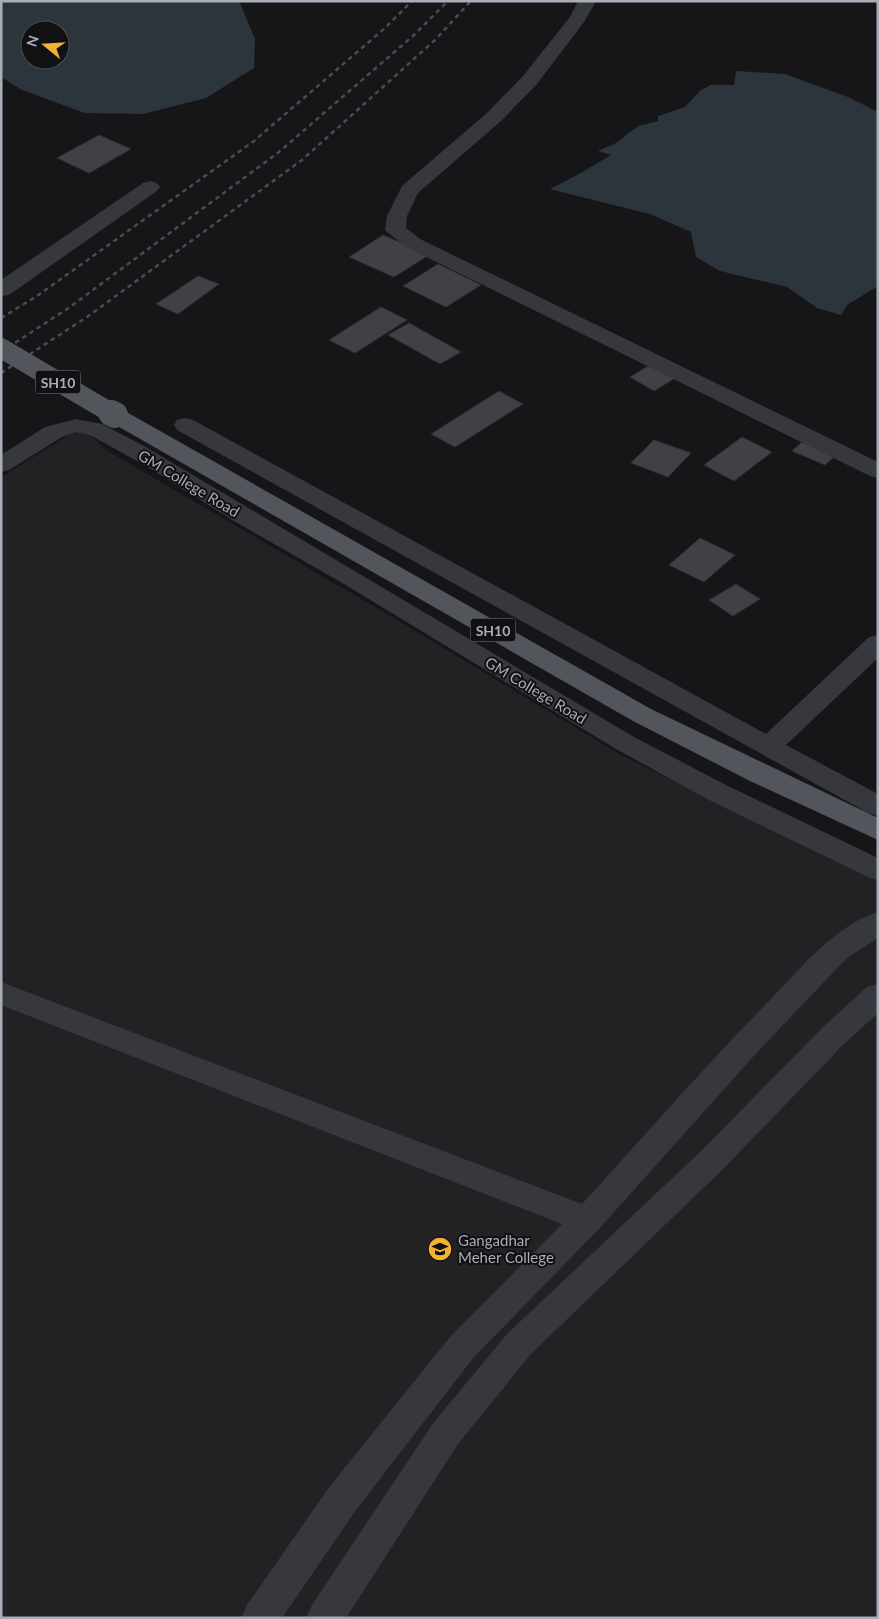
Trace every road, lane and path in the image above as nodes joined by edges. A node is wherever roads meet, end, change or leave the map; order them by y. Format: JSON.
{"nodes":[{"id":1,"x":588,"y":1,"type":"edge"},
{"id":2,"x":150,"y":187,"type":"dead end"},
{"id":3,"x":1,"y":290,"type":"edge"},
{"id":4,"x":1,"y":348,"type":"edge"},
{"id":5,"x":185,"y":426,"type":"dead end"},
{"id":6,"x":1,"y":465,"type":"edge"},
{"id":7,"x":878,"y":470,"type":"edge"},
{"id":8,"x":878,"y":643,"type":"edge"},
{"id":9,"x":768,"y":748,"type":"junction"},
{"id":10,"x":878,"y":806,"type":"edge"},
{"id":11,"x":878,"y":830,"type":"edge"},
{"id":12,"x":878,"y":870,"type":"edge"},
{"id":13,"x":878,"y":923,"type":"edge"},
{"id":14,"x":1,"y":993,"type":"edge"},
{"id":15,"x":878,"y":995,"type":"edge"},
{"id":16,"x":587,"y":1220,"type":"junction"},
{"id":17,"x":260,"y":1618,"type":"edge"},
{"id":18,"x":325,"y":1618,"type":"edge"}],
"edges":[{"from":1,"to":7,"type":"street"},
{"from":2,"to":3,"type":"street"},
{"from":4,"to":11,"type":"main road","number":"SH10","bridge":true},
{"from":5,"to":9,"type":"street"},
{"from":6,"to":12,"type":"street","name":"GM College Road"},
{"from":8,"to":9,"type":"street"},
{"from":9,"to":10,"type":"street"},
{"from":13,"to":16,"type":"street"},
{"from":14,"to":16,"type":"street"},
{"from":15,"to":18,"type":"street"},
{"from":16,"to":17,"type":"street"}]}
